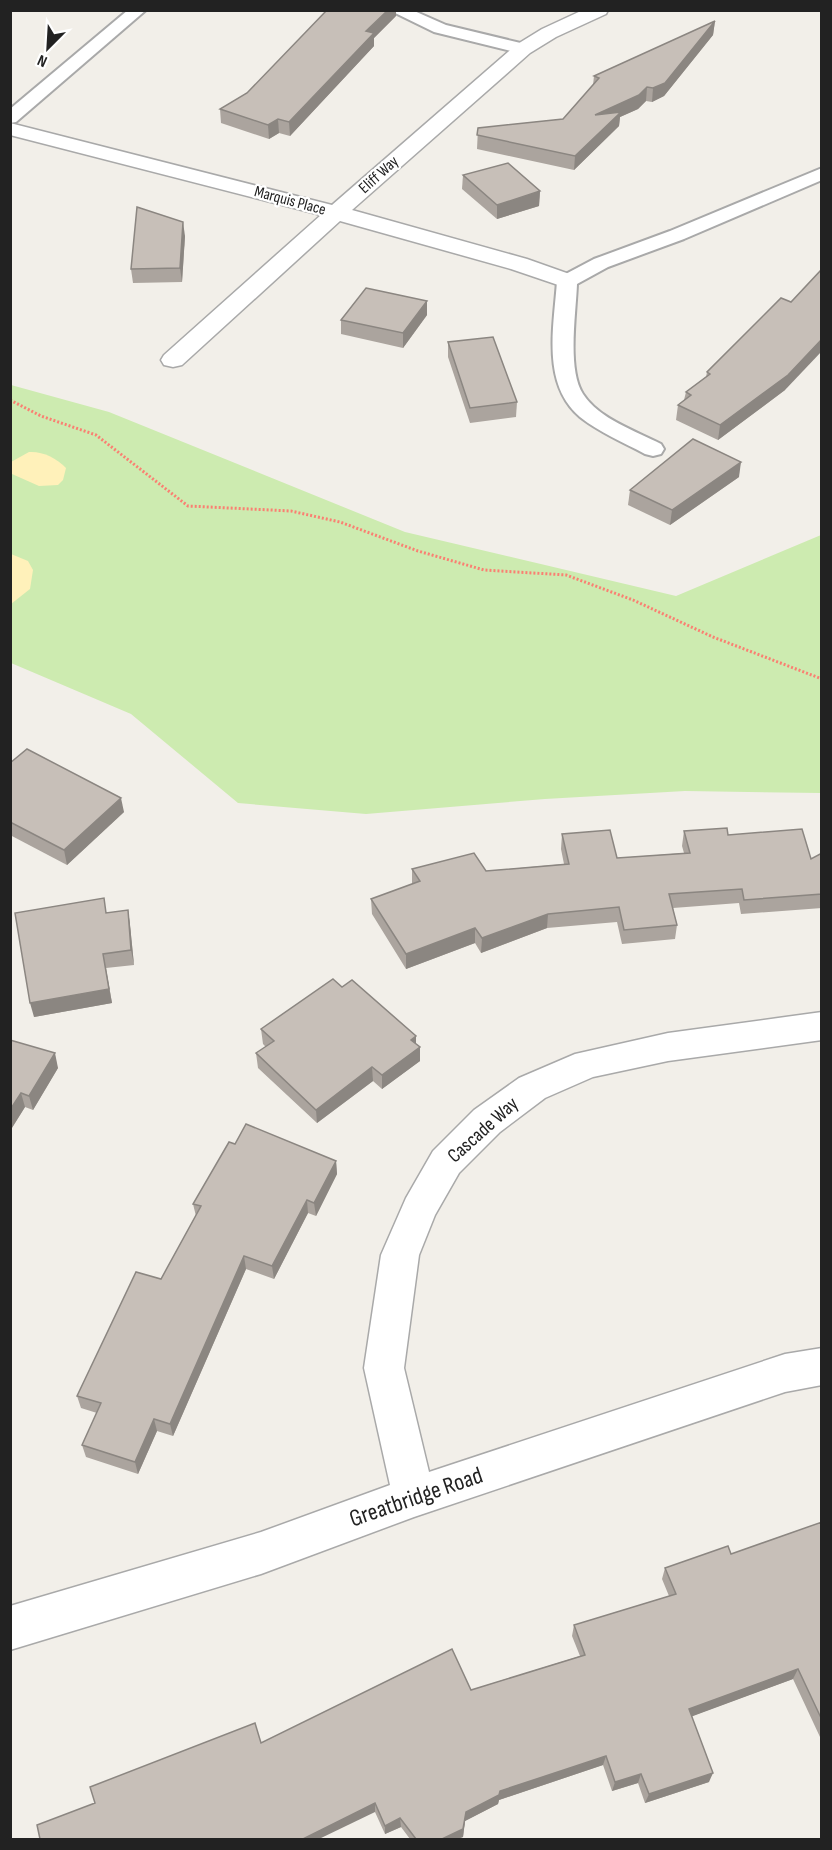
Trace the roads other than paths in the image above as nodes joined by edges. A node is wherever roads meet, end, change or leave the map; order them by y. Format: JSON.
{"nodes":[{"id":1,"x":138,"y":10,"type":"edge"},
{"id":2,"x":397,"y":10,"type":"edge"},
{"id":3,"x":599,"y":10,"type":"edge"},
{"id":4,"x":523,"y":49,"type":"junction"},
{"id":5,"x":10,"y":118,"type":"edge"},
{"id":6,"x":10,"y":129,"type":"edge"},
{"id":7,"x":822,"y":173,"type":"edge"},
{"id":8,"x":337,"y":213,"type":"junction"},
{"id":9,"x":567,"y":281,"type":"junction"},
{"id":10,"x":174,"y":360,"type":"dead end"},
{"id":11,"x":653,"y":449,"type":"dead end"},
{"id":12,"x":822,"y":1026,"type":"edge"},
{"id":13,"x":822,"y":1366,"type":"edge"},
{"id":14,"x":414,"y":1497,"type":"junction"},
{"id":15,"x":10,"y":1628,"type":"edge"}],
"edges":[{"from":1,"to":5,"type":"lane"},
{"from":2,"to":4,"type":"lane"},
{"from":3,"to":4,"type":"street","name":"Eliff Way"},
{"from":4,"to":8,"type":"street","name":"Eliff Way"},
{"from":6,"to":8,"type":"street","name":"Marquis Place"},
{"from":7,"to":9,"type":"lane"},
{"from":8,"to":9,"type":"street","name":"Marquis Place"},
{"from":8,"to":10,"type":"street","name":"Eliff Way"},
{"from":9,"to":11,"type":"lane"},
{"from":12,"to":14,"type":"street","name":"Cascade Way"},
{"from":13,"to":14,"type":"street","name":"Greatbridge Road"},
{"from":14,"to":15,"type":"street","name":"Greatbridge Road"}]}
